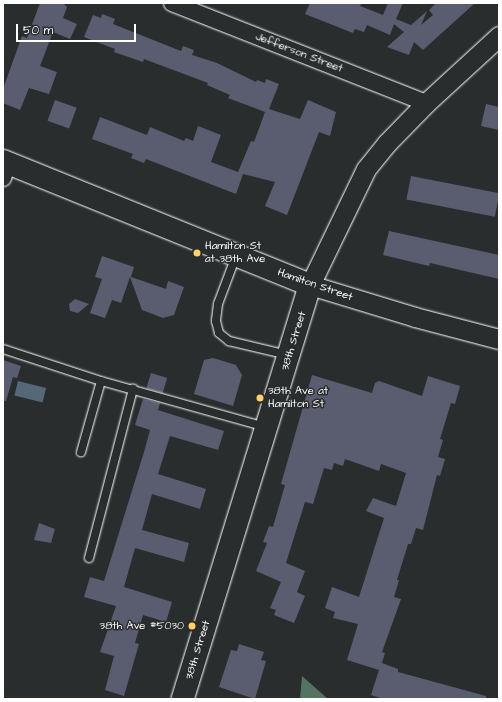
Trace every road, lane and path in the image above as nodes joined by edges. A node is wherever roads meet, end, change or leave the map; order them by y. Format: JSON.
{"nodes":[{"id":1,"x":172,"y":3,"type":"edge"},
{"id":2,"x":499,"y":36,"type":"edge"},
{"id":3,"x":426,"y":103,"type":"junction"},
{"id":4,"x":5,"y":167,"type":"edge"},
{"id":5,"x":237,"y":256,"type":"junction"},
{"id":6,"x":310,"y":285,"type":"junction"},
{"id":7,"x":499,"y":339,"type":"edge"},
{"id":8,"x":3,"y":349,"type":"edge"},
{"id":9,"x":289,"y":356,"type":"junction"},
{"id":10,"x":101,"y":381,"type":"junction"},
{"id":11,"x":132,"y":389,"type":"junction"},
{"id":12,"x":268,"y":427,"type":"junction"},
{"id":13,"x":80,"y":452,"type":"dead end"},
{"id":14,"x":89,"y":558,"type":"dead end"},
{"id":15,"x":183,"y":699,"type":"edge"}],
"edges":[{"from":1,"to":3,"type":"street","name":"Jefferson Street"},
{"from":2,"to":3,"type":"street","name":"38th Street"},
{"from":3,"to":6,"type":"street","name":"38th Street"},
{"from":4,"to":5,"type":"main road","name":"Hamilton Street"},
{"from":5,"to":6,"type":"main road","name":"Hamilton Street"},
{"from":5,"to":9,"type":"lane"},
{"from":6,"to":7,"type":"street","name":"Hamilton Street"},
{"from":6,"to":9,"type":"main road","name":"38th Street"},
{"from":8,"to":10,"type":"lane"},
{"from":9,"to":12,"type":"main road","name":"38th Street"},
{"from":10,"to":11,"type":"lane"},
{"from":10,"to":13,"type":"lane"},
{"from":11,"to":12,"type":"lane"},
{"from":11,"to":14,"type":"lane"},
{"from":12,"to":15,"type":"main road","name":"38th Street"}]}
